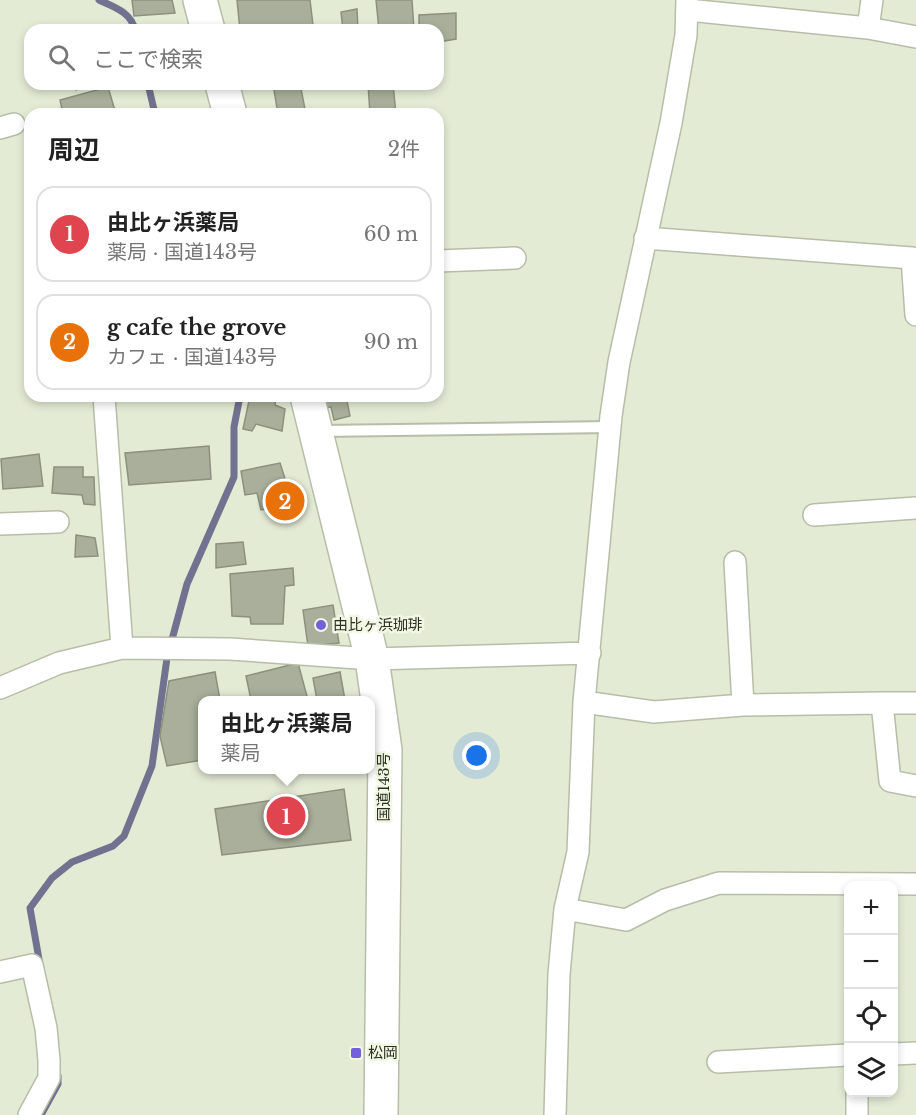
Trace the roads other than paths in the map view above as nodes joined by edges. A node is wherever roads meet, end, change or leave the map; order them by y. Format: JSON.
{"nodes":[{"id":1,"x":200,"y":0,"type":"edge"},
{"id":2,"x":872,"y":0,"type":"edge"},
{"id":3,"x":688,"y":5,"type":"edge"},
{"id":4,"x":206,"y":24,"type":"edge"},
{"id":5,"x":868,"y":28,"type":"junction"},
{"id":6,"x":916,"y":38,"type":"edge"},
{"id":7,"x":224,"y":90,"type":"edge"},
{"id":8,"x":228,"y":108,"type":"edge"},
{"id":9,"x":645,"y":238,"type":"junction"},
{"id":10,"x":515,"y":258,"type":"dead end"},
{"id":11,"x":444,"y":261,"type":"edge"},
{"id":12,"x":916,"y":315,"type":"edge"},
{"id":13,"x":104,"y":402,"type":"edge"},
{"id":14,"x":309,"y":402,"type":"edge"},
{"id":15,"x":611,"y":426,"type":"junction"},
{"id":16,"x":316,"y":431,"type":"junction"},
{"id":17,"x":916,"y":507,"type":"edge"},
{"id":18,"x":814,"y":515,"type":"dead end"},
{"id":19,"x":58,"y":522,"type":"dead end"},
{"id":20,"x":0,"y":524,"type":"edge"},
{"id":21,"x":735,"y":562,"type":"dead end"},
{"id":22,"x":122,"y":648,"type":"junction"},
{"id":23,"x":590,"y":653,"type":"junction"},
{"id":24,"x":372,"y":659,"type":"junction"},
{"id":25,"x":0,"y":688,"type":"edge"},
{"id":26,"x":584,"y":702,"type":"junction"},
{"id":27,"x":882,"y":703,"type":"junction"},
{"id":28,"x":916,"y":703,"type":"edge"},
{"id":29,"x":743,"y":705,"type":"junction"},
{"id":30,"x":916,"y":786,"type":"edge"},
{"id":31,"x":916,"y":884,"type":"edge"},
{"id":32,"x":565,"y":909,"type":"junction"},
{"id":33,"x":0,"y":972,"type":"edge"},
{"id":34,"x":916,"y":1053,"type":"edge"},
{"id":35,"x":898,"y":1054,"type":"edge"},
{"id":36,"x":844,"y":1055,"type":"edge"},
{"id":37,"x":718,"y":1062,"type":"dead end"},
{"id":38,"x":857,"y":1097,"type":"edge"},
{"id":39,"x":30,"y":1115,"type":"edge"},
{"id":40,"x":381,"y":1115,"type":"edge"},
{"id":41,"x":555,"y":1115,"type":"edge"},
{"id":42,"x":857,"y":1115,"type":"edge"}],
"edges":[{"from":1,"to":4,"type":"highway"},
{"from":2,"to":5,"type":"street"},
{"from":3,"to":5,"type":"street"},
{"from":3,"to":9,"type":"street"},
{"from":5,"to":6,"type":"street"},
{"from":7,"to":8,"type":"highway"},
{"from":9,"to":12,"type":"street"},
{"from":9,"to":15,"type":"street"},
{"from":10,"to":11,"type":"street"},
{"from":13,"to":22,"type":"street"},
{"from":14,"to":16,"type":"highway","name":"国道143号"},
{"from":15,"to":16,"type":"lane"},
{"from":15,"to":23,"type":"street"},
{"from":16,"to":24,"type":"highway","name":"国道143号"},
{"from":17,"to":18,"type":"street"},
{"from":19,"to":20,"type":"street"},
{"from":21,"to":29,"type":"street"},
{"from":22,"to":24,"type":"street"},
{"from":22,"to":25,"type":"street"},
{"from":23,"to":24,"type":"street"},
{"from":23,"to":26,"type":"street"},
{"from":24,"to":40,"type":"highway","name":"国道143号"},
{"from":26,"to":29,"type":"street"},
{"from":26,"to":32,"type":"street"},
{"from":27,"to":28,"type":"street"},
{"from":27,"to":29,"type":"street"},
{"from":27,"to":30,"type":"street"},
{"from":31,"to":32,"type":"street"},
{"from":32,"to":41,"type":"street"},
{"from":33,"to":39,"type":"street"},
{"from":34,"to":35,"type":"street"},
{"from":36,"to":37,"type":"street"},
{"from":38,"to":42,"type":"street"}]}
